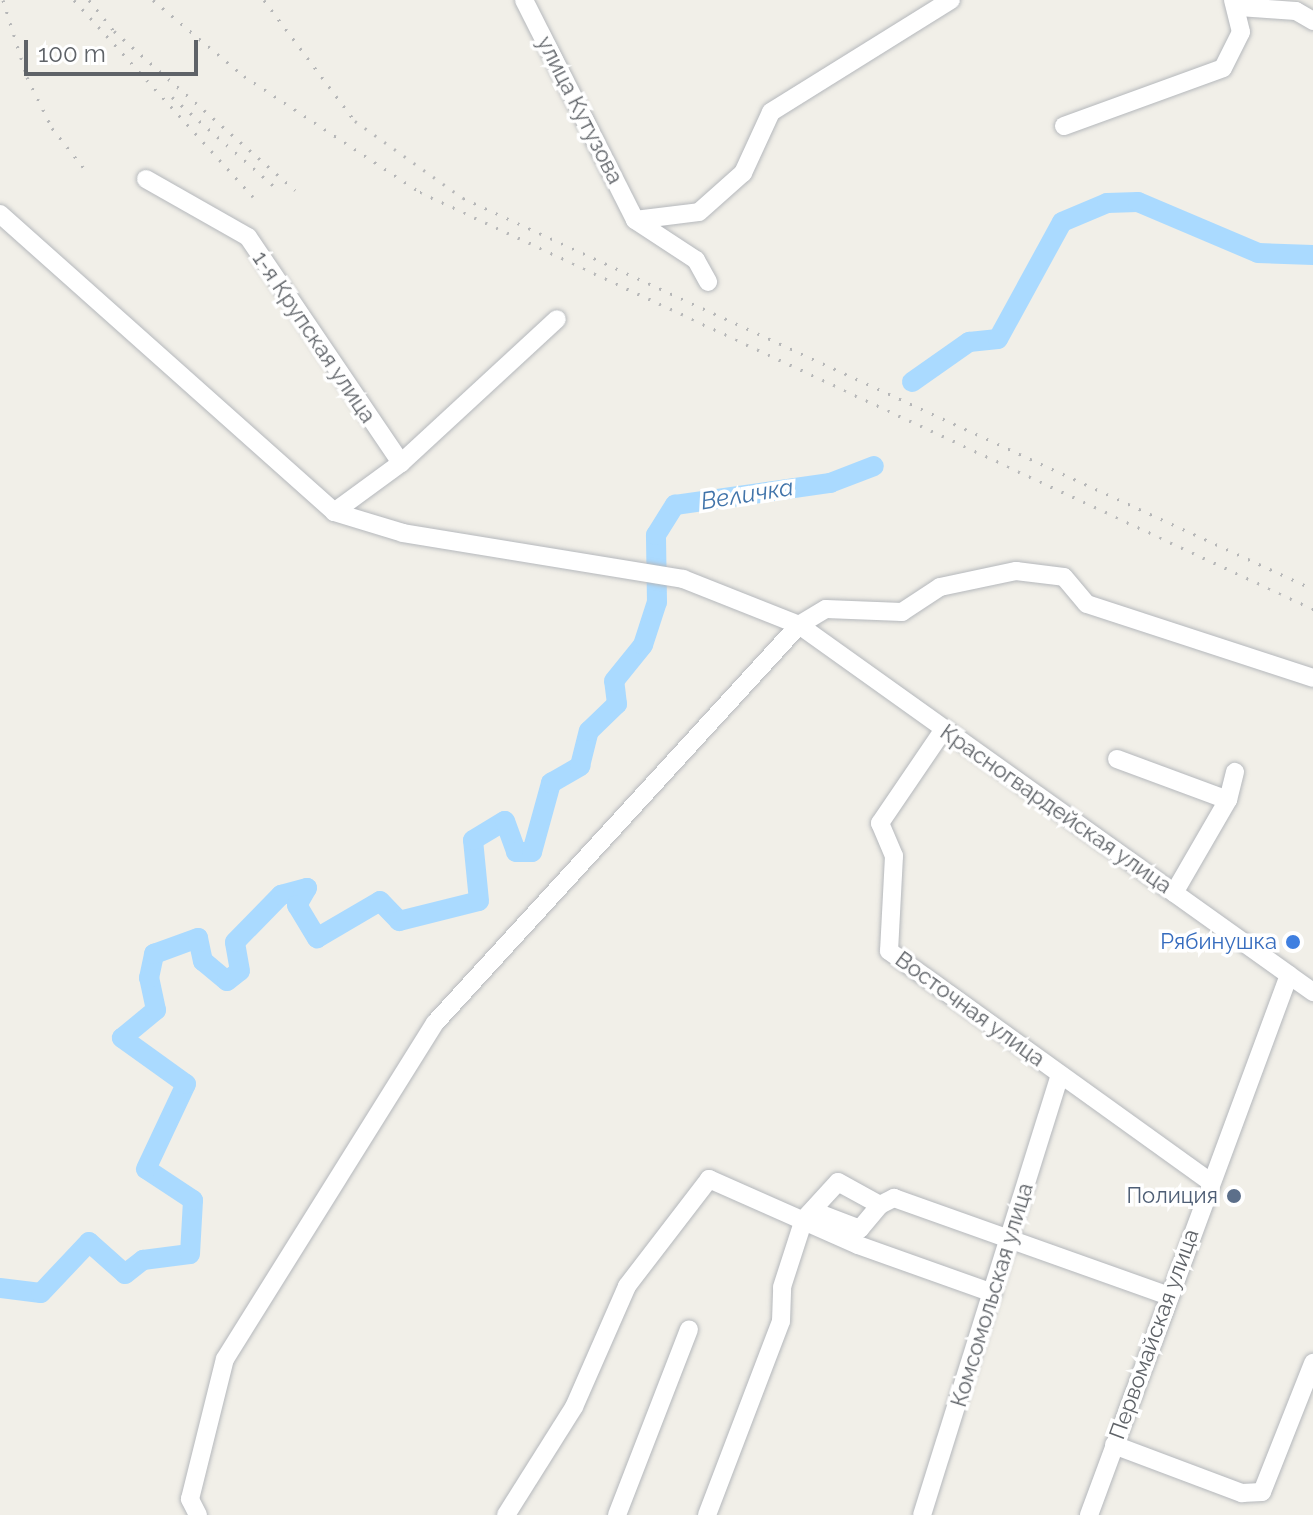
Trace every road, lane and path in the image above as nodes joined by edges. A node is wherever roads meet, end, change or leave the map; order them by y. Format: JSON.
{"nodes":[{"id":1,"x":524,"y":0,"type":"edge"},
{"id":2,"x":951,"y":0,"type":"edge"},
{"id":3,"x":1236,"y":3,"type":"edge"},
{"id":4,"x":1304,"y":5,"type":"edge"},
{"id":5,"x":1313,"y":21,"type":"edge"},
{"id":6,"x":1064,"y":126,"type":"dead end"},
{"id":7,"x":146,"y":179,"type":"dead end"},
{"id":8,"x":0,"y":214,"type":"edge"},
{"id":9,"x":635,"y":220,"type":"junction"},
{"id":10,"x":708,"y":282,"type":"dead end"},
{"id":11,"x":557,"y":319,"type":"dead end"},
{"id":12,"x":401,"y":463,"type":"junction"},
{"id":13,"x":334,"y":512,"type":"junction"},
{"id":14,"x":799,"y":625,"type":"junction"},
{"id":15,"x":1313,"y":678,"type":"edge"},
{"id":16,"x":944,"y":729,"type":"junction"},
{"id":17,"x":1117,"y":759,"type":"dead end"},
{"id":18,"x":1235,"y":772,"type":"dead end"},
{"id":19,"x":1228,"y":800,"type":"junction"},
{"id":20,"x":1174,"y":893,"type":"junction"},
{"id":21,"x":1289,"y":975,"type":"junction"},
{"id":22,"x":1313,"y":992,"type":"edge"},
{"id":23,"x":1060,"y":1075,"type":"junction"},
{"id":24,"x":1210,"y":1182,"type":"junction"},
{"id":25,"x":880,"y":1205,"type":"junction"},
{"id":26,"x":804,"y":1219,"type":"junction"},
{"id":27,"x":1010,"y":1235,"type":"junction"},
{"id":28,"x":993,"y":1293,"type":"junction"},
{"id":29,"x":1169,"y":1296,"type":"junction"},
{"id":30,"x":689,"y":1329,"type":"dead end"},
{"id":31,"x":1313,"y":1363,"type":"edge"},
{"id":32,"x":1114,"y":1445,"type":"junction"},
{"id":33,"x":198,"y":1515,"type":"edge"},
{"id":34,"x":506,"y":1515,"type":"edge"},
{"id":35,"x":617,"y":1515,"type":"edge"},
{"id":36,"x":707,"y":1515,"type":"edge"},
{"id":37,"x":922,"y":1515,"type":"edge"},
{"id":38,"x":1089,"y":1515,"type":"edge"}],
"edges":[{"from":1,"to":9,"type":"street","name":"улица Кутузова"},
{"from":2,"to":9,"type":"street"},
{"from":3,"to":4,"type":"street"},
{"from":3,"to":6,"type":"street"},
{"from":4,"to":5,"type":"street"},
{"from":7,"to":12,"type":"street","name":"1-я Крупская улица"},
{"from":8,"to":13,"type":"street"},
{"from":9,"to":10,"type":"street"},
{"from":11,"to":12,"type":"street"},
{"from":12,"to":13,"type":"street"},
{"from":13,"to":14,"type":"street","name":"Красногвардейская улица"},
{"from":14,"to":15,"type":"street"},
{"from":14,"to":16,"type":"street","name":"Красногвардейская улица"},
{"from":14,"to":33,"type":"street"},
{"from":16,"to":20,"type":"street","name":"Красногвардейская улица"},
{"from":16,"to":23,"type":"street","name":"Восточная улица"},
{"from":17,"to":19,"type":"street"},
{"from":18,"to":19,"type":"street"},
{"from":19,"to":20,"type":"street"},
{"from":20,"to":21,"type":"street","name":"Красногвардейская улица"},
{"from":21,"to":22,"type":"street","name":"Красногвардейская улица"},
{"from":21,"to":24,"type":"street","name":"Первомайская улица"},
{"from":23,"to":24,"type":"street","name":"Восточная улица"},
{"from":23,"to":27,"type":"street","name":"Комсомольская улица"},
{"from":24,"to":29,"type":"street","name":"Первомайская улица"},
{"from":25,"to":26,"type":"street"},
{"from":25,"to":26,"type":"street"},
{"from":25,"to":27,"type":"street"},
{"from":26,"to":28,"type":"street"},
{"from":26,"to":34,"type":"street"},
{"from":26,"to":36,"type":"street"},
{"from":27,"to":28,"type":"street","name":"Комсомольская улица"},
{"from":27,"to":29,"type":"street"},
{"from":28,"to":37,"type":"street","name":"Комсомольская улица"},
{"from":29,"to":32,"type":"street","name":"Первомайская улица"},
{"from":30,"to":35,"type":"street"},
{"from":31,"to":32,"type":"street"},
{"from":32,"to":38,"type":"street","name":"Первомайская улица"}]}
